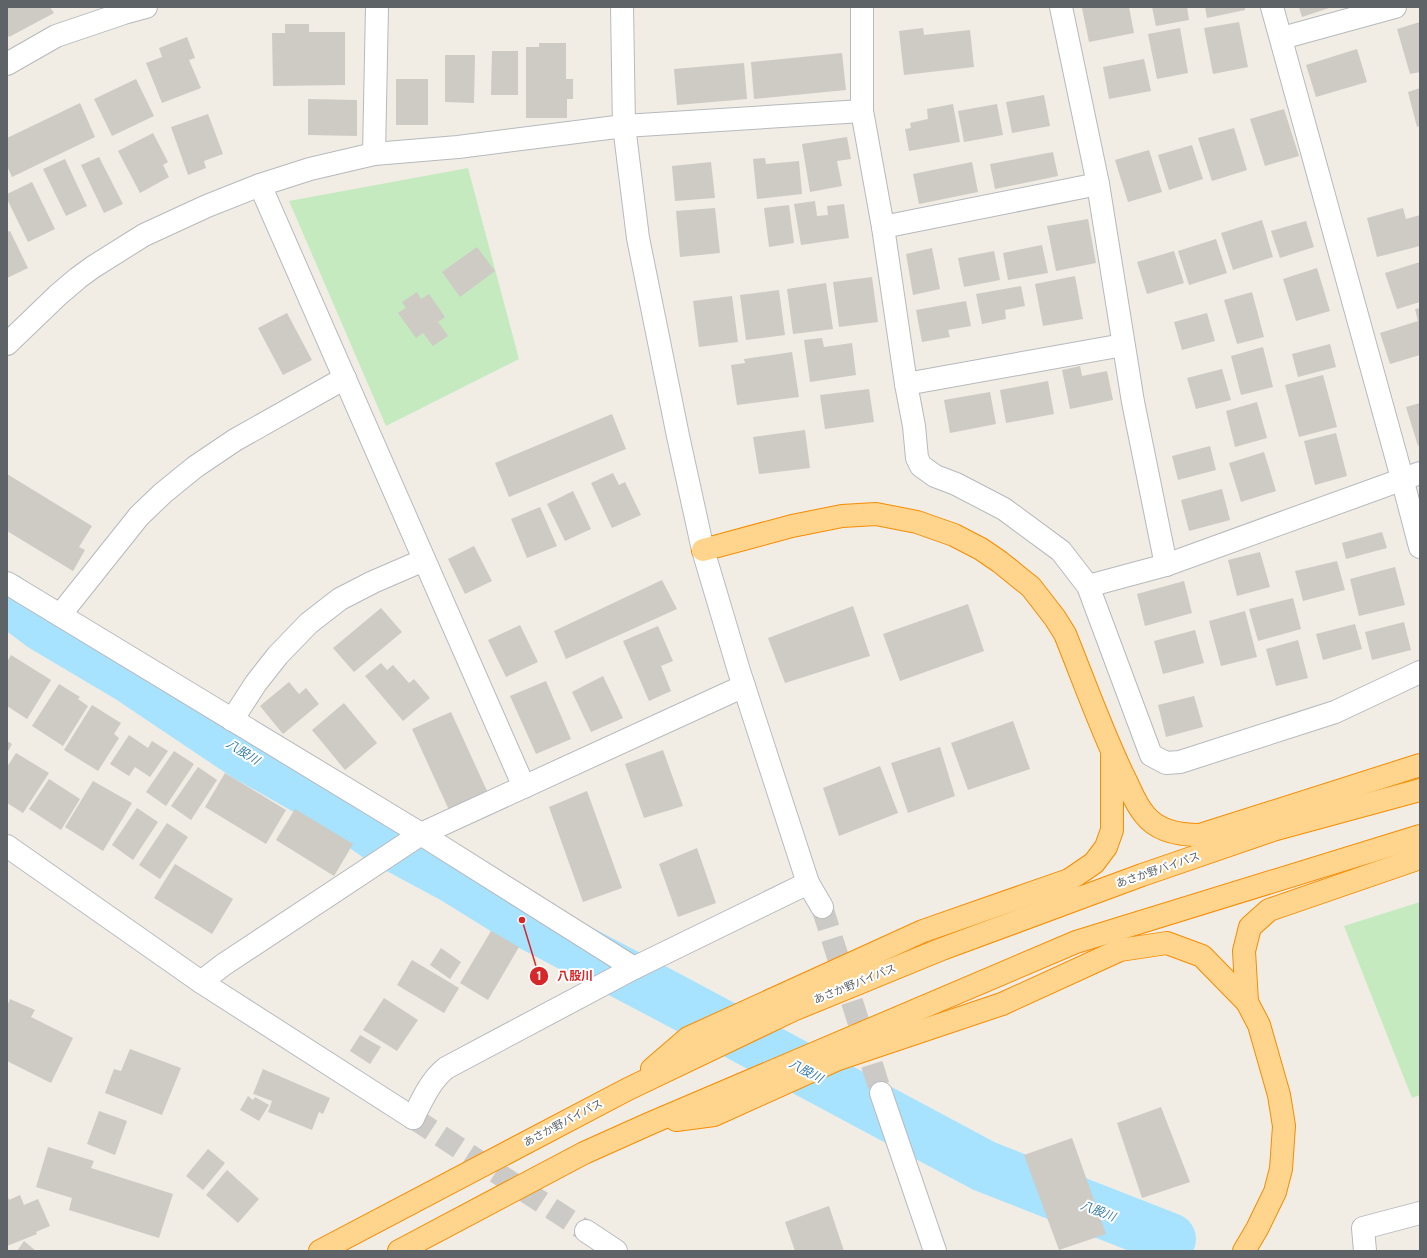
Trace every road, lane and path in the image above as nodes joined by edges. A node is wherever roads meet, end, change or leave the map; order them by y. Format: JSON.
{"nodes":[{"id":1,"x":146,"y":7,"type":"edge"},
{"id":2,"x":377,"y":7,"type":"edge"},
{"id":3,"x":622,"y":7,"type":"edge"},
{"id":4,"x":862,"y":7,"type":"edge"},
{"id":5,"x":1062,"y":7,"type":"edge"},
{"id":6,"x":1272,"y":7,"type":"edge"},
{"id":7,"x":1395,"y":7,"type":"edge"},
{"id":8,"x":1282,"y":38,"type":"junction"},
{"id":9,"x":7,"y":64,"type":"edge"},
{"id":10,"x":862,"y":111,"type":"junction"},
{"id":11,"x":624,"y":126,"type":"junction"},
{"id":12,"x":374,"y":154,"type":"junction"},
{"id":13,"x":1098,"y":184,"type":"junction"},
{"id":14,"x":260,"y":185,"type":"junction"},
{"id":15,"x":883,"y":227,"type":"junction"},
{"id":16,"x":7,"y":344,"type":"edge"},
{"id":17,"x":1123,"y":345,"type":"junction"},
{"id":18,"x":345,"y":378,"type":"junction"},
{"id":19,"x":906,"y":384,"type":"junction"},
{"id":20,"x":1411,"y":475,"type":"edge"},
{"id":21,"x":1420,"y":547,"type":"edge"},
{"id":22,"x":703,"y":550,"type":"junction"},
{"id":23,"x":424,"y":560,"type":"junction"},
{"id":24,"x":1166,"y":565,"type":"junction"},
{"id":25,"x":7,"y":583,"type":"edge"},
{"id":26,"x":1088,"y":586,"type":"junction"},
{"id":27,"x":60,"y":615,"type":"junction"},
{"id":28,"x":1420,"y":672,"type":"edge"},
{"id":29,"x":744,"y":686,"type":"junction"},
{"id":30,"x":232,"y":720,"type":"junction"},
{"id":31,"x":1112,"y":752,"type":"junction"},
{"id":32,"x":1420,"y":765,"type":"edge"},
{"id":33,"x":524,"y":787,"type":"junction"},
{"id":34,"x":1420,"y":790,"type":"edge"},
{"id":35,"x":421,"y":834,"type":"junction"},
{"id":36,"x":1420,"y":836,"type":"edge"},
{"id":37,"x":7,"y":846,"type":"edge"},
{"id":38,"x":1420,"y":858,"type":"edge"},
{"id":39,"x":808,"y":883,"type":"junction"},
{"id":40,"x":822,"y":907,"type":"tunnel mouth"},
{"id":41,"x":634,"y":968,"type":"junction"},
{"id":42,"x":201,"y":982,"type":"junction"},
{"id":43,"x":1247,"y":1002,"type":"junction"},
{"id":44,"x":628,"y":1089,"type":"junction"},
{"id":45,"x":882,"y":1093,"type":"tunnel mouth"},
{"id":46,"x":651,"y":1123,"type":"junction"},
{"id":47,"x":1420,"y":1214,"type":"edge"},
{"id":48,"x":586,"y":1232,"type":"tunnel mouth"},
{"id":49,"x":320,"y":1251,"type":"edge"},
{"id":50,"x":399,"y":1251,"type":"edge"},
{"id":51,"x":616,"y":1251,"type":"edge"},
{"id":52,"x":935,"y":1251,"type":"edge"},
{"id":53,"x":1244,"y":1251,"type":"edge"},
{"id":54,"x":1365,"y":1251,"type":"edge"}],
"edges":[{"from":1,"to":9,"type":"street"},
{"from":2,"to":12,"type":"street"},
{"from":3,"to":11,"type":"street"},
{"from":4,"to":10,"type":"street"},
{"from":5,"to":13,"type":"street"},
{"from":6,"to":8,"type":"street"},
{"from":7,"to":8,"type":"street"},
{"from":8,"to":20,"type":"street"},
{"from":10,"to":11,"type":"street"},
{"from":10,"to":15,"type":"street"},
{"from":11,"to":12,"type":"street"},
{"from":11,"to":22,"type":"street"},
{"from":12,"to":14,"type":"street"},
{"from":13,"to":15,"type":"street"},
{"from":13,"to":17,"type":"street"},
{"from":14,"to":16,"type":"street"},
{"from":14,"to":18,"type":"street"},
{"from":15,"to":19,"type":"street"},
{"from":17,"to":19,"type":"street"},
{"from":17,"to":24,"type":"street"},
{"from":18,"to":23,"type":"street"},
{"from":18,"to":27,"type":"street"},
{"from":19,"to":26,"type":"street"},
{"from":20,"to":21,"type":"street"},
{"from":20,"to":24,"type":"street"},
{"from":22,"to":29,"type":"street"},
{"from":22,"to":31,"type":"highway"},
{"from":23,"to":30,"type":"street"},
{"from":23,"to":33,"type":"street"},
{"from":24,"to":26,"type":"street"},
{"from":25,"to":27,"type":"street"},
{"from":26,"to":28,"type":"street"},
{"from":27,"to":30,"type":"street"},
{"from":29,"to":33,"type":"street"},
{"from":29,"to":39,"type":"street"},
{"from":30,"to":35,"type":"street"},
{"from":31,"to":32,"type":"highway"},
{"from":31,"to":44,"type":"highway"},
{"from":33,"to":35,"type":"street"},
{"from":34,"to":44,"type":"highway","name":"あさか野バイパス"},
{"from":35,"to":41,"type":"street"},
{"from":35,"to":42,"type":"street"},
{"from":36,"to":46,"type":"highway"},
{"from":37,"to":42,"type":"street"},
{"from":38,"to":43,"type":"highway"},
{"from":39,"to":40,"type":"street"},
{"from":39,"to":41,"type":"street"},
{"from":41,"to":42,"type":"street"},
{"from":43,"to":46,"type":"highway"},
{"from":43,"to":53,"type":"highway"},
{"from":44,"to":49,"type":"highway","name":"あさか野バイパス"},
{"from":45,"to":52,"type":"street"},
{"from":46,"to":50,"type":"highway"},
{"from":47,"to":54,"type":"street"},
{"from":48,"to":51,"type":"street"}]}
